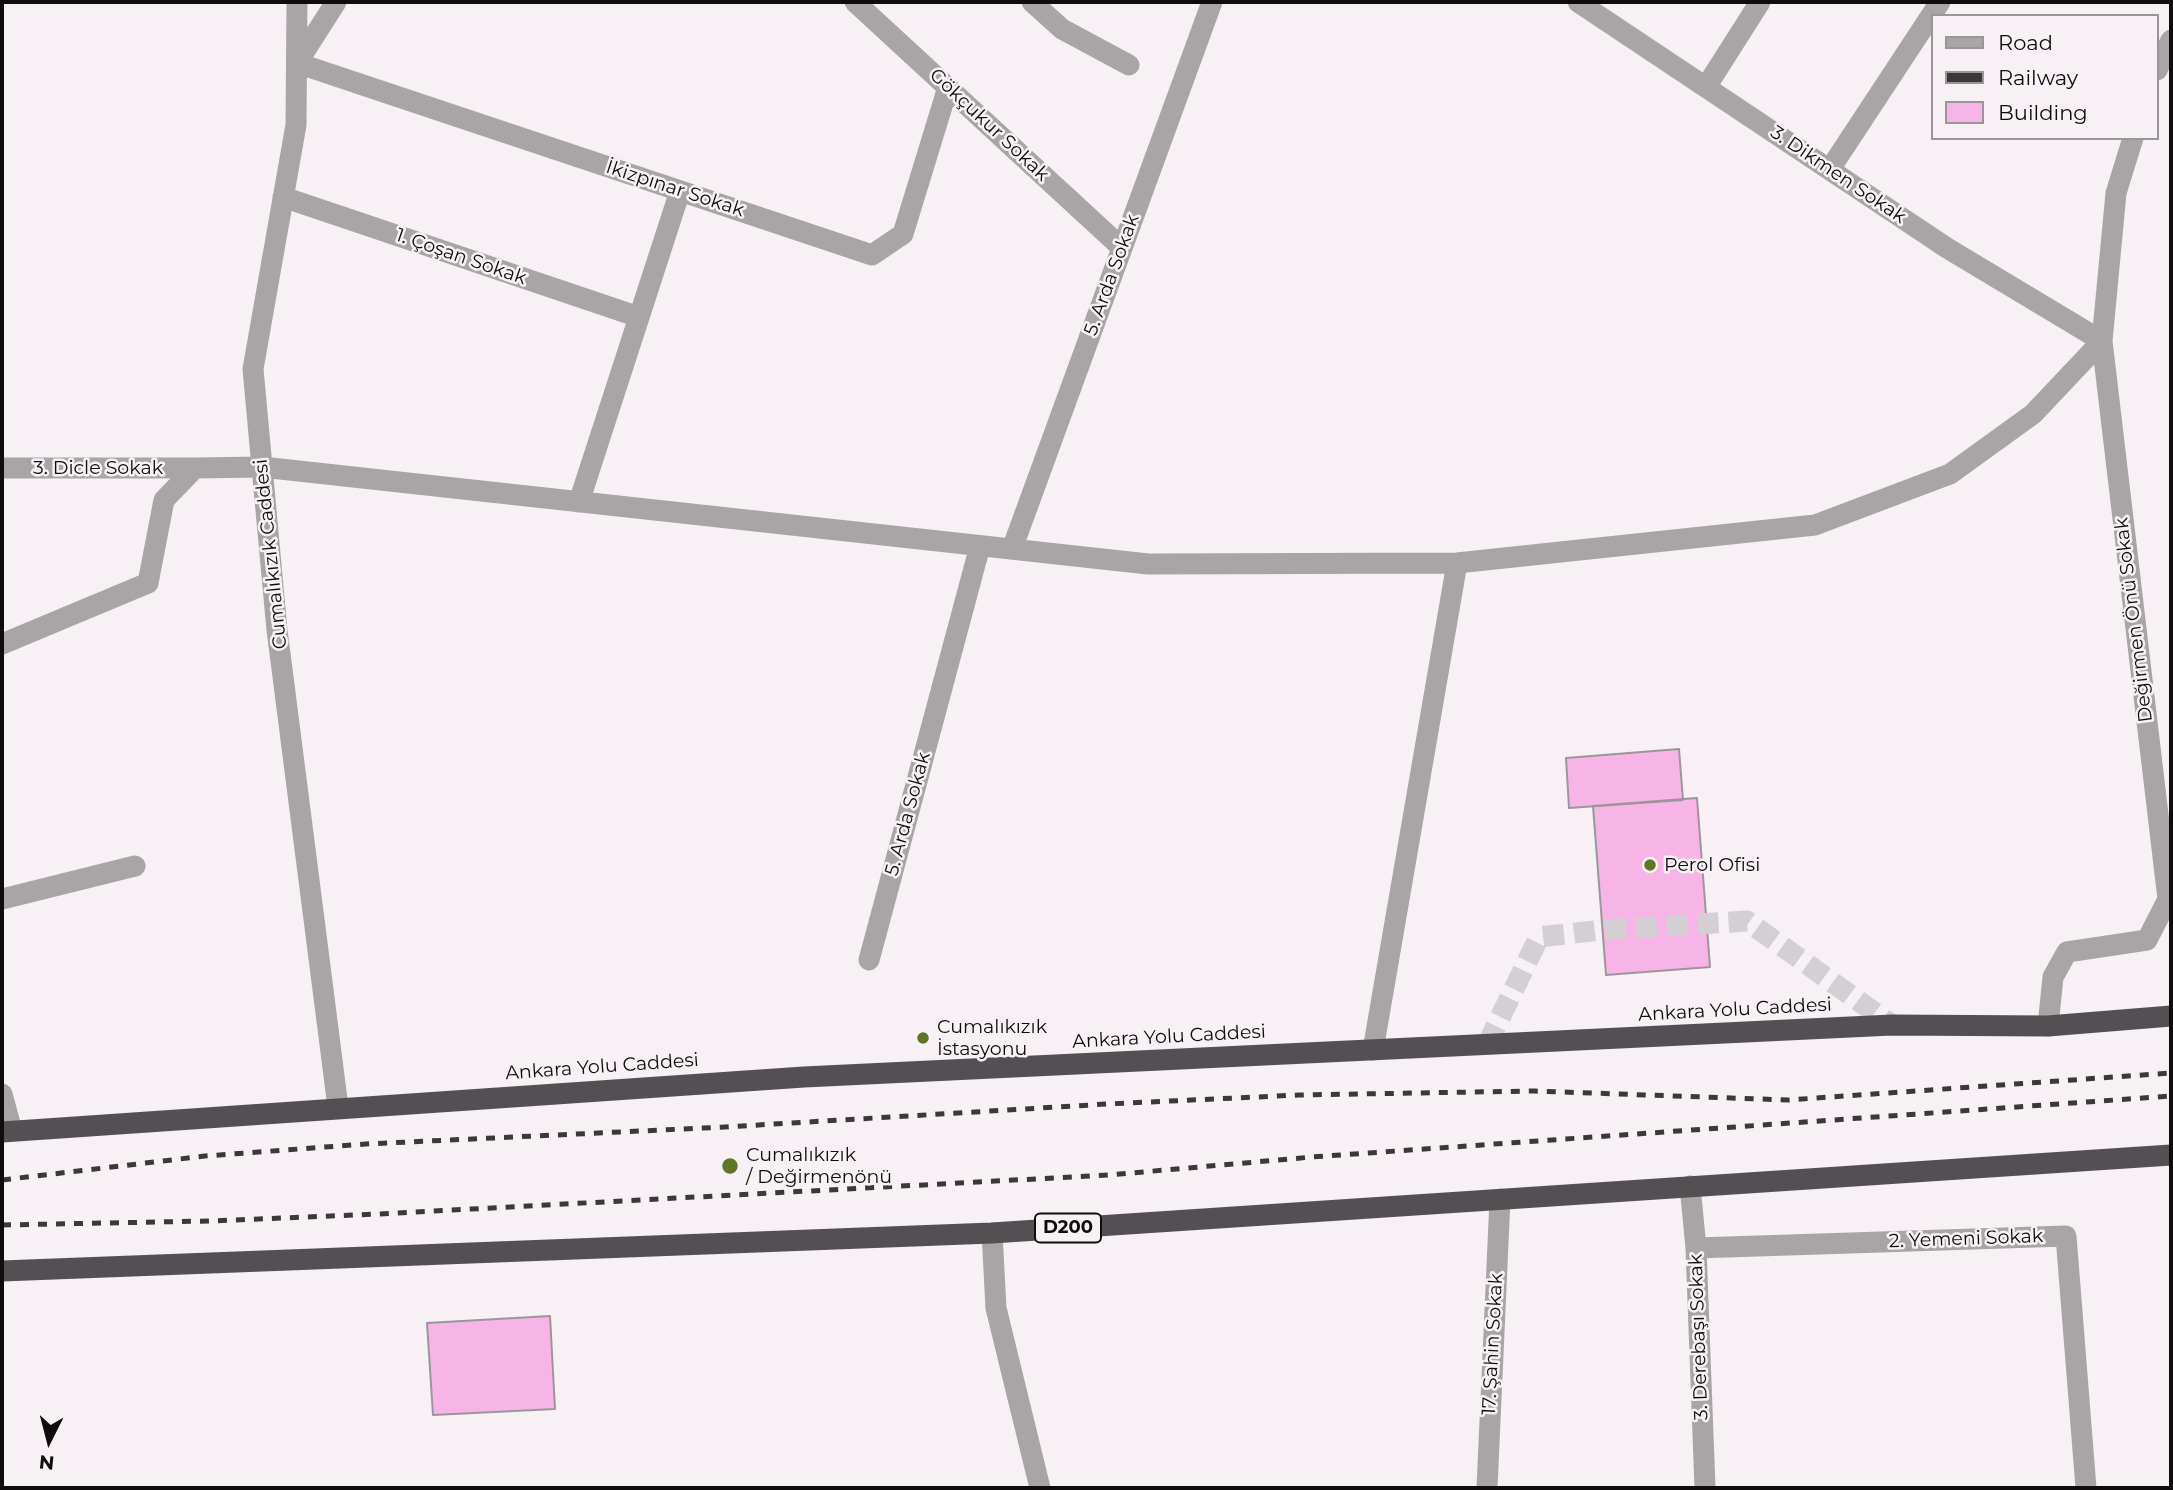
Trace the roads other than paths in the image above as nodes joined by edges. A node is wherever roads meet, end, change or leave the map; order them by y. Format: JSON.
{"nodes":[{"id":1,"x":297,"y":2,"type":"edge"},
{"id":2,"x":336,"y":2,"type":"edge"},
{"id":3,"x":855,"y":2,"type":"edge"},
{"id":4,"x":1032,"y":2,"type":"edge"},
{"id":5,"x":1212,"y":2,"type":"edge"},
{"id":6,"x":1578,"y":2,"type":"edge"},
{"id":7,"x":1760,"y":2,"type":"edge"},
{"id":8,"x":1932,"y":14,"type":"edge"},
{"id":9,"x":2171,"y":40,"type":"edge"},
{"id":10,"x":298,"y":63,"type":"junction"},
{"id":11,"x":1129,"y":65,"type":"dead end"},
{"id":12,"x":2159,"y":66,"type":"edge"},
{"id":13,"x":1706,"y":87,"type":"junction"},
{"id":14,"x":948,"y":88,"type":"junction"},
{"id":15,"x":2132,"y":140,"type":"edge"},
{"id":16,"x":1830,"y":169,"type":"junction"},
{"id":17,"x":680,"y":191,"type":"junction"},
{"id":18,"x":283,"y":197,"type":"junction"},
{"id":19,"x":1122,"y":248,"type":"junction"},
{"id":20,"x":639,"y":317,"type":"junction"},
{"id":21,"x":2102,"y":341,"type":"junction"},
{"id":22,"x":262,"y":467,"type":"junction"},
{"id":23,"x":2,"y":468,"type":"edge"},
{"id":24,"x":195,"y":468,"type":"junction"},
{"id":25,"x":579,"y":502,"type":"junction"},
{"id":26,"x":980,"y":546,"type":"junction"},
{"id":27,"x":1013,"y":549,"type":"junction"},
{"id":28,"x":1457,"y":563,"type":"junction"},
{"id":29,"x":2,"y":644,"type":"edge"},
{"id":30,"x":135,"y":866,"type":"dead end"},
{"id":31,"x":2,"y":899,"type":"edge"},
{"id":32,"x":869,"y":960,"type":"dead end"},
{"id":33,"x":2171,"y":1016,"type":"edge"},
{"id":34,"x":2048,"y":1026,"type":"junction"},
{"id":35,"x":1373,"y":1050,"type":"junction"},
{"id":36,"x":2,"y":1094,"type":"edge"},
{"id":37,"x":338,"y":1107,"type":"junction"},
{"id":38,"x":7,"y":1132,"type":"edge"},
{"id":39,"x":2171,"y":1155,"type":"edge"},
{"id":40,"x":1690,"y":1186,"type":"junction"},
{"id":41,"x":1500,"y":1199,"type":"junction"},
{"id":42,"x":992,"y":1233,"type":"junction"},
{"id":43,"x":1696,"y":1248,"type":"junction"},
{"id":44,"x":2,"y":1271,"type":"edge"},
{"id":45,"x":1040,"y":1488,"type":"edge"},
{"id":46,"x":1487,"y":1488,"type":"edge"},
{"id":47,"x":1705,"y":1488,"type":"edge"},
{"id":48,"x":2086,"y":1488,"type":"edge"}],
"edges":[{"from":1,"to":10,"type":"street","name":"Cumalıkızık Caddesi"},
{"from":2,"to":10,"type":"street"},
{"from":3,"to":14,"type":"street","name":"Gökçukur Sokak"},
{"from":4,"to":11,"type":"street"},
{"from":5,"to":19,"type":"street","name":"5. Arda Sokak"},
{"from":6,"to":13,"type":"street","name":"3. Dikmen Sokak"},
{"from":7,"to":13,"type":"street"},
{"from":8,"to":16,"type":"street"},
{"from":9,"to":12,"type":"street"},
{"from":10,"to":17,"type":"street","name":"İkizpınar Sokak"},
{"from":10,"to":18,"type":"street","name":"Cumalıkızık Caddesi"},
{"from":13,"to":16,"type":"street","name":"3. Dikmen Sokak"},
{"from":14,"to":17,"type":"street","name":"İkizpınar Sokak"},
{"from":14,"to":19,"type":"street","name":"Gökçukur Sokak"},
{"from":15,"to":21,"type":"street","name":"Değirmen Önü Sokak"},
{"from":16,"to":21,"type":"street","name":"3. Dikmen Sokak"},
{"from":17,"to":20,"type":"street"},
{"from":18,"to":20,"type":"street","name":"1. Çoşan Sokak"},
{"from":18,"to":22,"type":"street","name":"Cumalıkızık Caddesi"},
{"from":19,"to":27,"type":"street","name":"5. Arda Sokak"},
{"from":20,"to":25,"type":"street"},
{"from":21,"to":28,"type":"street","name":"3. Dicle Sokak"},
{"from":21,"to":34,"type":"street","name":"Değirmen Önü Sokak"},
{"from":22,"to":24,"type":"street","name":"3. Dicle Sokak"},
{"from":22,"to":25,"type":"street","name":"3. Dicle Sokak"},
{"from":22,"to":37,"type":"street","name":"Cumalıkızık Caddesi"},
{"from":23,"to":24,"type":"street","name":"3. Dicle Sokak"},
{"from":24,"to":29,"type":"street"},
{"from":25,"to":26,"type":"street","name":"3. Dicle Sokak"},
{"from":26,"to":27,"type":"street","name":"3. Dicle Sokak"},
{"from":26,"to":32,"type":"street","name":"5. Arda Sokak"},
{"from":27,"to":28,"type":"street","name":"3. Dicle Sokak"},
{"from":28,"to":35,"type":"street"},
{"from":30,"to":31,"type":"street"},
{"from":33,"to":34,"type":"highway","name":"Ankara Yolu Caddesi"},
{"from":34,"to":35,"type":"highway","name":"Ankara Yolu Caddesi"},
{"from":35,"to":37,"type":"highway","name":"Ankara Yolu Caddesi"},
{"from":36,"to":38,"type":"street"},
{"from":37,"to":38,"type":"highway","name":"Ankara Yolu Caddesi"},
{"from":39,"to":40,"type":"highway","number":"D200"},
{"from":40,"to":41,"type":"highway","number":"D200"},
{"from":40,"to":43,"type":"street","name":"3. Derebaşı Sokak"},
{"from":41,"to":42,"type":"highway","number":"D200"},
{"from":41,"to":46,"type":"street","name":"17. Şahin Sokak"},
{"from":42,"to":44,"type":"highway","number":"D200"},
{"from":42,"to":45,"type":"street"},
{"from":43,"to":47,"type":"street","name":"3. Derebaşı Sokak"},
{"from":43,"to":48,"type":"street","name":"2. Yemeni Sokak"}]}
